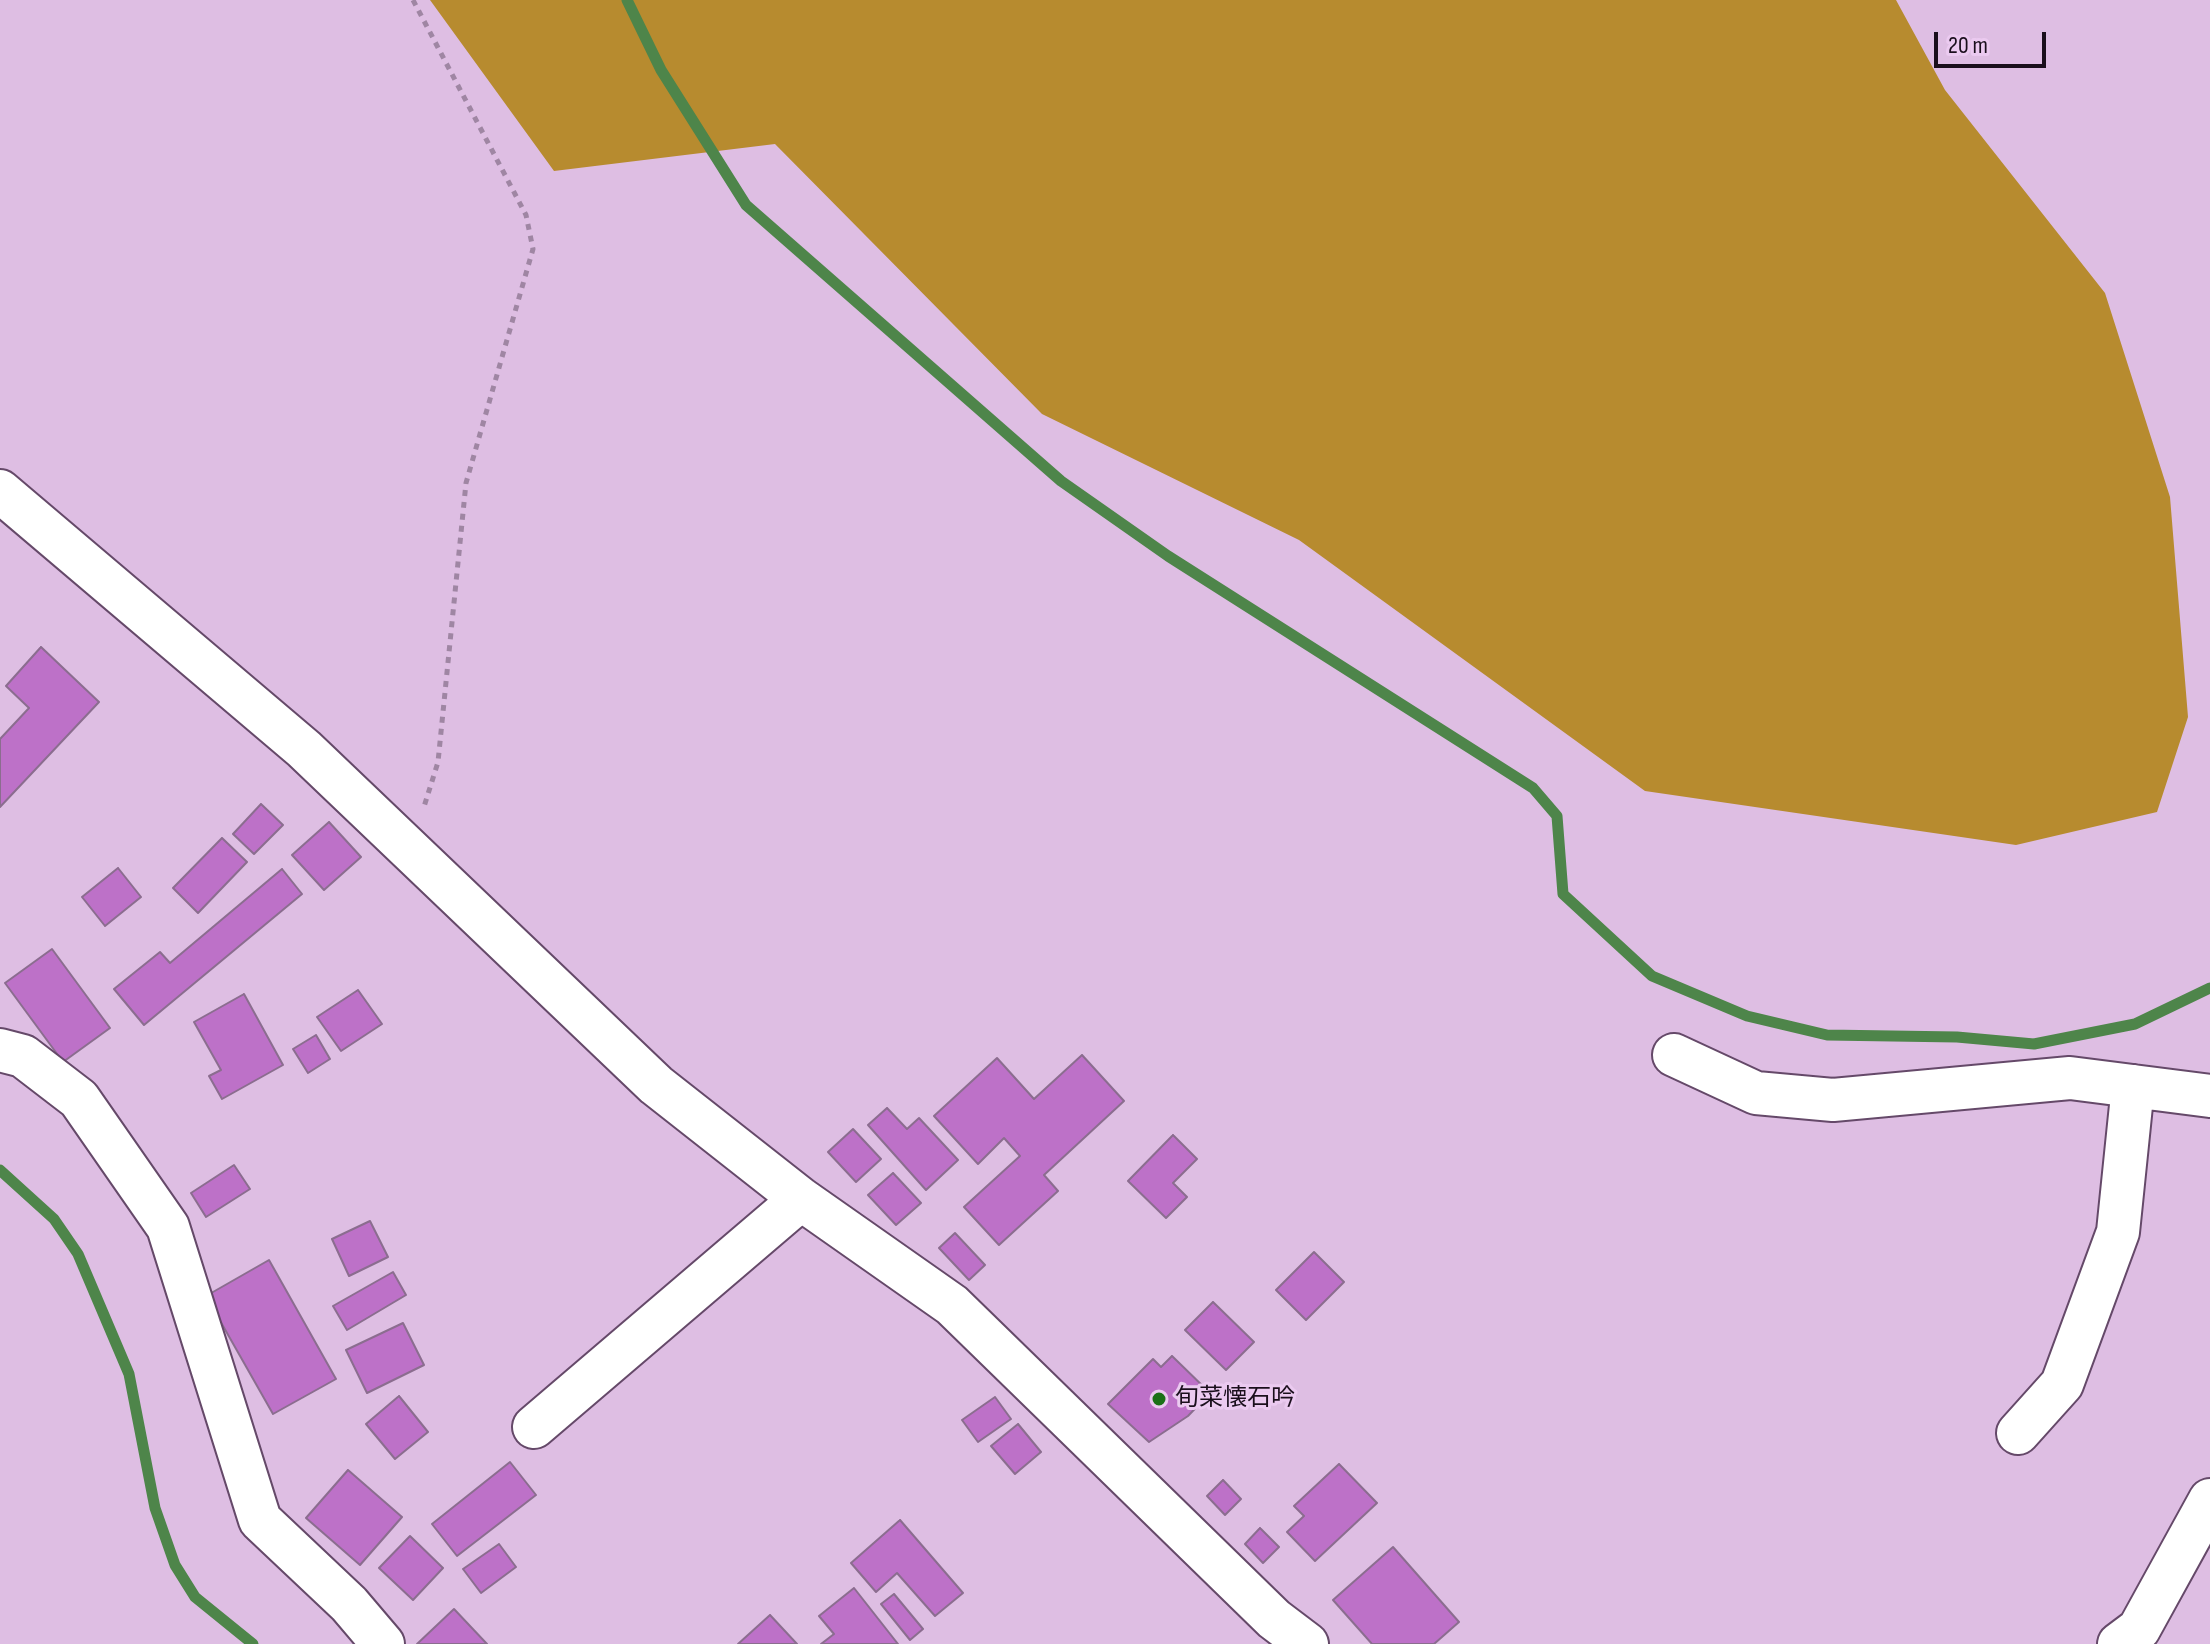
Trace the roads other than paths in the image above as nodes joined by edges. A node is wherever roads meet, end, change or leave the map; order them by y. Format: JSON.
{"nodes":[{"id":1,"x":0,"y":491,"type":"edge"},
{"id":2,"x":0,"y":1050,"type":"edge"},
{"id":3,"x":1674,"y":1055,"type":"dead end"},
{"id":4,"x":2133,"y":1086,"type":"junction"},
{"id":5,"x":2210,"y":1096,"type":"edge"},
{"id":6,"x":801,"y":1199,"type":"junction"},
{"id":7,"x":534,"y":1427,"type":"dead end"},
{"id":8,"x":2018,"y":1433,"type":"dead end"},
{"id":9,"x":2210,"y":1500,"type":"edge"},
{"id":10,"x":383,"y":1644,"type":"edge"},
{"id":11,"x":1307,"y":1644,"type":"edge"},
{"id":12,"x":2119,"y":1644,"type":"edge"}],
"edges":[{"from":1,"to":6,"type":"street"},
{"from":2,"to":10,"type":"street"},
{"from":3,"to":4,"type":"street"},
{"from":4,"to":5,"type":"street"},
{"from":4,"to":8,"type":"street"},
{"from":6,"to":7,"type":"street"},
{"from":6,"to":11,"type":"street"},
{"from":9,"to":12,"type":"street"}]}
